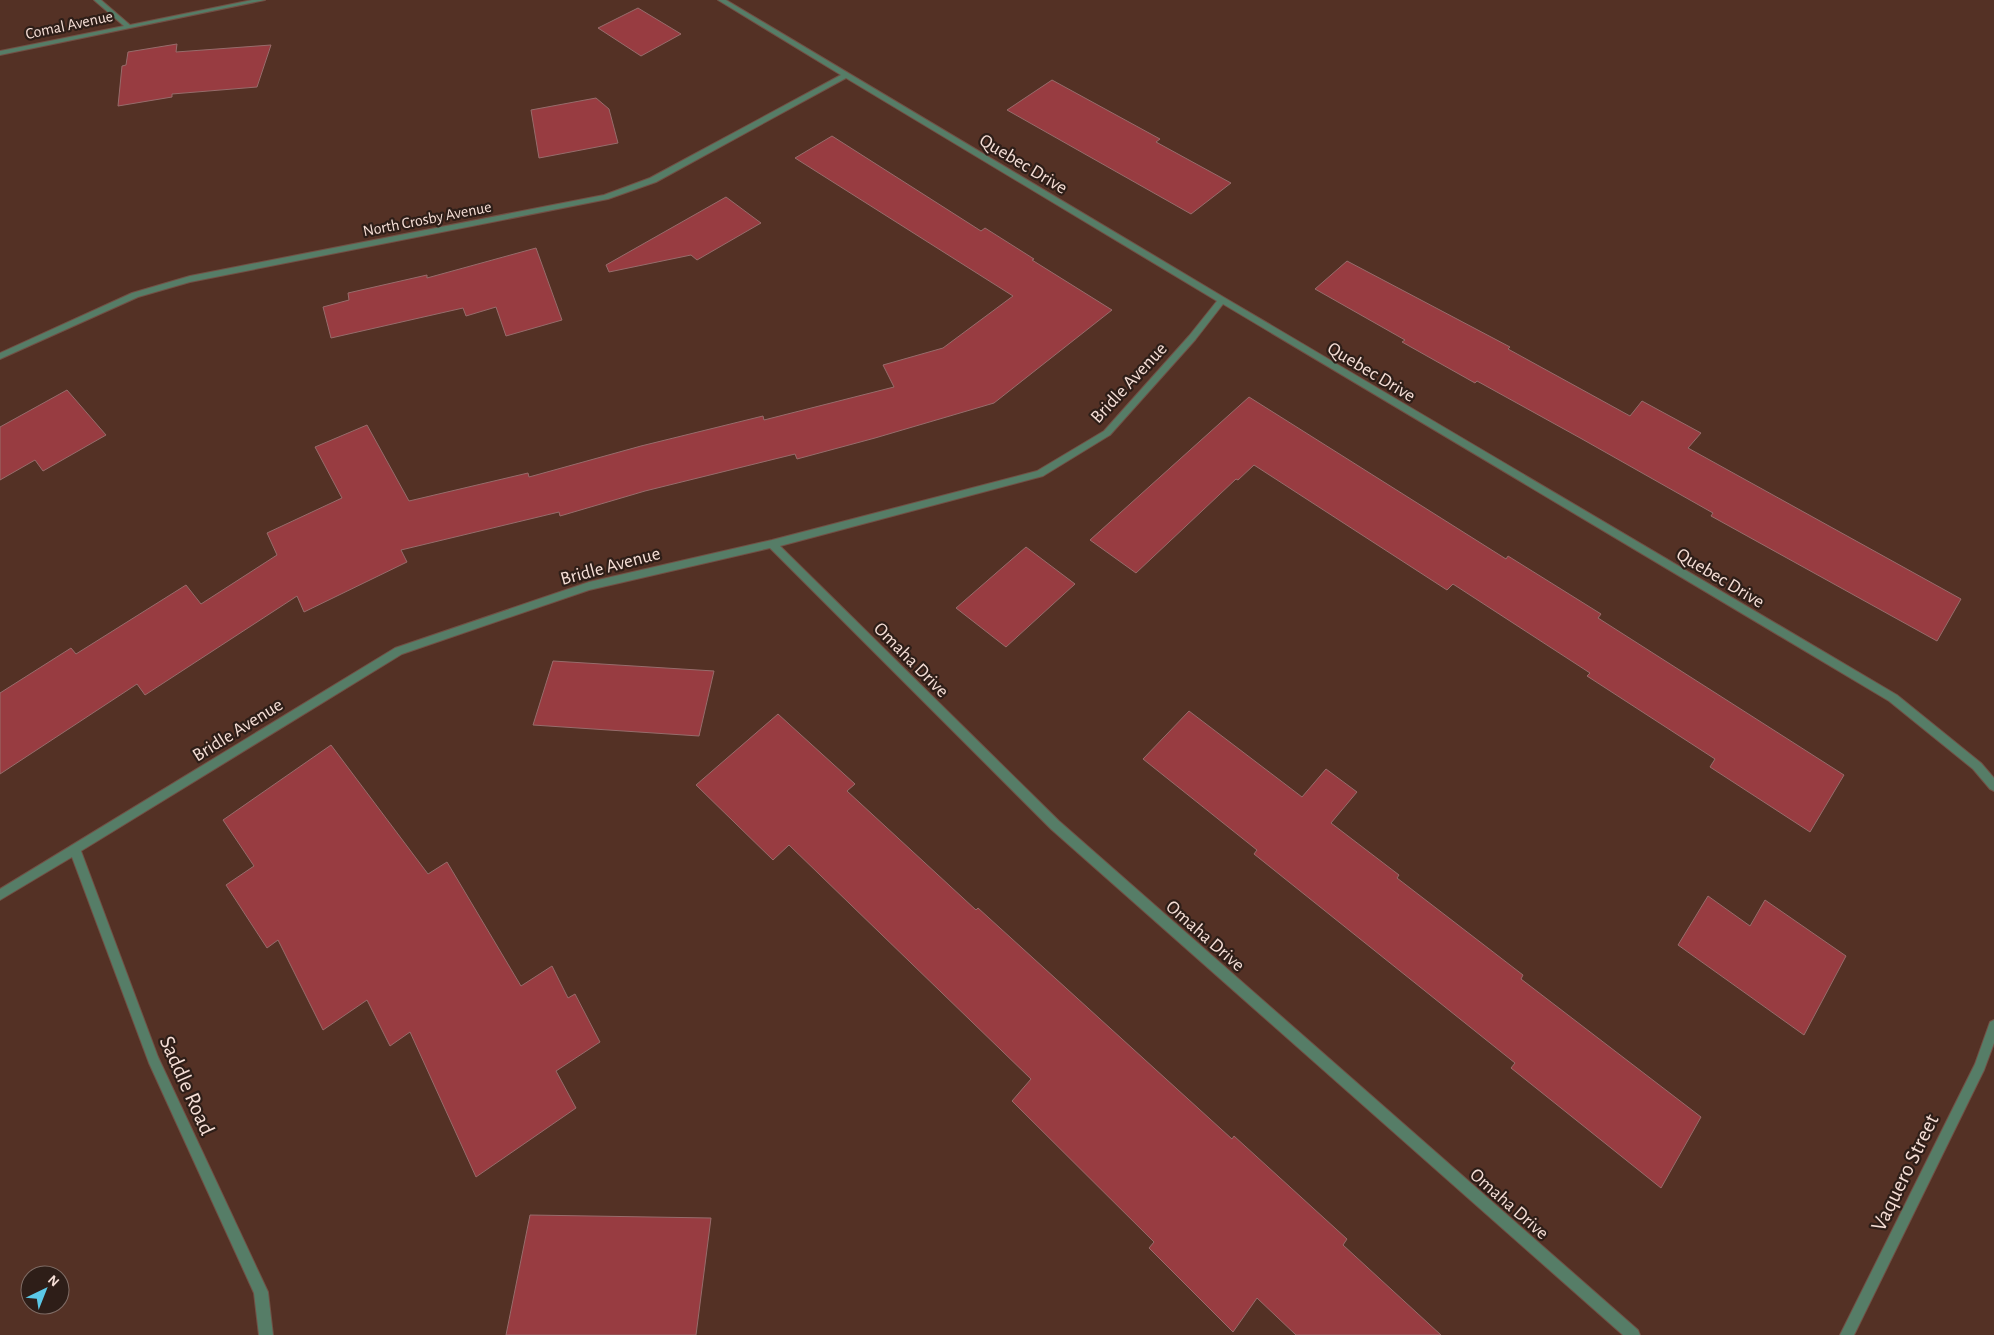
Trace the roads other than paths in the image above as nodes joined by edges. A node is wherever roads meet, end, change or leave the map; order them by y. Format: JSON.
{"nodes":[{"id":1,"x":97,"y":0,"type":"edge"},
{"id":2,"x":262,"y":0,"type":"edge"},
{"id":3,"x":721,"y":0,"type":"edge"},
{"id":4,"x":128,"y":26,"type":"junction"},
{"id":5,"x":0,"y":53,"type":"edge"},
{"id":6,"x":846,"y":75,"type":"junction"},
{"id":7,"x":1222,"y":300,"type":"junction"},
{"id":8,"x":0,"y":356,"type":"edge"},
{"id":9,"x":772,"y":544,"type":"junction"},
{"id":10,"x":1994,"y":786,"type":"edge"},
{"id":11,"x":75,"y":849,"type":"junction"},
{"id":12,"x":0,"y":895,"type":"edge"},
{"id":13,"x":1994,"y":1026,"type":"edge"},
{"id":14,"x":266,"y":1335,"type":"edge"},
{"id":15,"x":1632,"y":1335,"type":"edge"},
{"id":16,"x":1847,"y":1335,"type":"edge"}],
"edges":[{"from":1,"to":4,"type":"street"},
{"from":2,"to":4,"type":"street","name":"Comal Avenue"},
{"from":3,"to":6,"type":"street","name":"Quebec Drive"},
{"from":4,"to":5,"type":"street","name":"Comal Avenue"},
{"from":6,"to":7,"type":"street","name":"Quebec Drive"},
{"from":6,"to":8,"type":"street","name":"North Crosby Avenue"},
{"from":7,"to":9,"type":"street","name":"Bridle Avenue"},
{"from":7,"to":10,"type":"street","name":"Quebec Drive"},
{"from":9,"to":11,"type":"street","name":"Bridle Avenue"},
{"from":9,"to":15,"type":"street","name":"Omaha Drive"},
{"from":11,"to":12,"type":"street","name":"Bridle Avenue"},
{"from":11,"to":14,"type":"street","name":"Saddle Road"},
{"from":13,"to":16,"type":"street","name":"Vaquero Street"}]}
